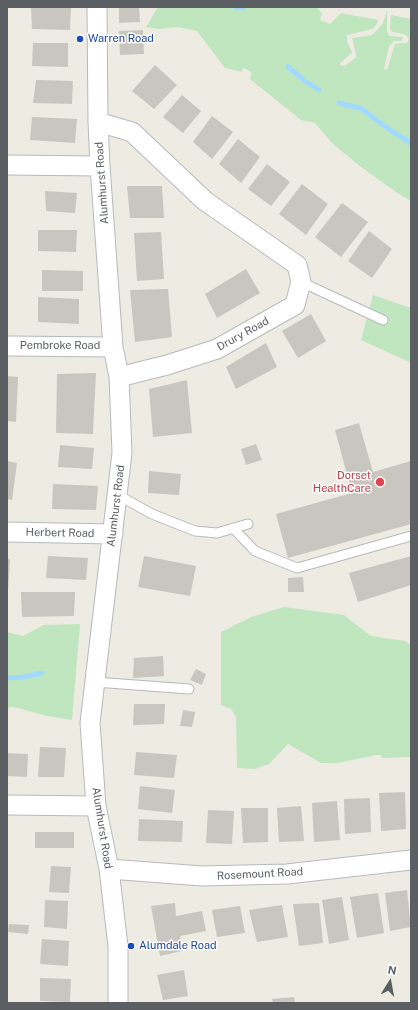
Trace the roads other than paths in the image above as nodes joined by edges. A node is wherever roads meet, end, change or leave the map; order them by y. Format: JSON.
{"nodes":[{"id":1,"x":97,"y":7,"type":"edge"},
{"id":2,"x":98,"y":122,"type":"junction"},
{"id":3,"x":7,"y":165,"type":"edge"},
{"id":4,"x":100,"y":166,"type":"junction"},
{"id":5,"x":301,"y":282,"type":"junction"},
{"id":6,"x":384,"y":320,"type":"dead end"},
{"id":7,"x":7,"y":346,"type":"edge"},
{"id":8,"x":113,"y":346,"type":"junction"},
{"id":9,"x":119,"y":377,"type":"junction"},
{"id":10,"x":118,"y":495,"type":"junction"},
{"id":11,"x":248,"y":524,"type":"dead end"},
{"id":12,"x":232,"y":528,"type":"junction"},
{"id":13,"x":7,"y":532,"type":"edge"},
{"id":14,"x":113,"y":534,"type":"junction"},
{"id":15,"x":411,"y":536,"type":"edge"},
{"id":16,"x":95,"y":682,"type":"junction"},
{"id":17,"x":189,"y":689,"type":"dead end"},
{"id":18,"x":7,"y":805,"type":"edge"},
{"id":19,"x":96,"y":806,"type":"junction"},
{"id":20,"x":411,"y":860,"type":"edge"},
{"id":21,"x":109,"y":869,"type":"junction"},
{"id":22,"x":118,"y":1003,"type":"edge"}],
"edges":[{"from":1,"to":2,"type":"street","name":"Alumhurst Road"},
{"from":2,"to":4,"type":"street","name":"Alumhurst Road"},
{"from":2,"to":5,"type":"street"},
{"from":3,"to":4,"type":"street"},
{"from":4,"to":8,"type":"street","name":"Alumhurst Road"},
{"from":5,"to":6,"type":"lane"},
{"from":5,"to":9,"type":"street","name":"Drury Road"},
{"from":7,"to":8,"type":"street","name":"Pembroke Road"},
{"from":8,"to":9,"type":"street","name":"Alumhurst Road"},
{"from":9,"to":10,"type":"street","name":"Alumhurst Road"},
{"from":10,"to":12,"type":"lane"},
{"from":10,"to":14,"type":"street","name":"Alumhurst Road"},
{"from":11,"to":12,"type":"lane"},
{"from":12,"to":15,"type":"lane"},
{"from":13,"to":14,"type":"street","name":"Herbert Road"},
{"from":14,"to":16,"type":"street","name":"Alumhurst Road"},
{"from":16,"to":17,"type":"lane"},
{"from":16,"to":19,"type":"street","name":"Alumhurst Road"},
{"from":18,"to":19,"type":"street"},
{"from":19,"to":21,"type":"street","name":"Alumhurst Road"},
{"from":20,"to":21,"type":"street","name":"Rosemount Road"},
{"from":21,"to":22,"type":"street","name":"Alumhurst Road"}]}
